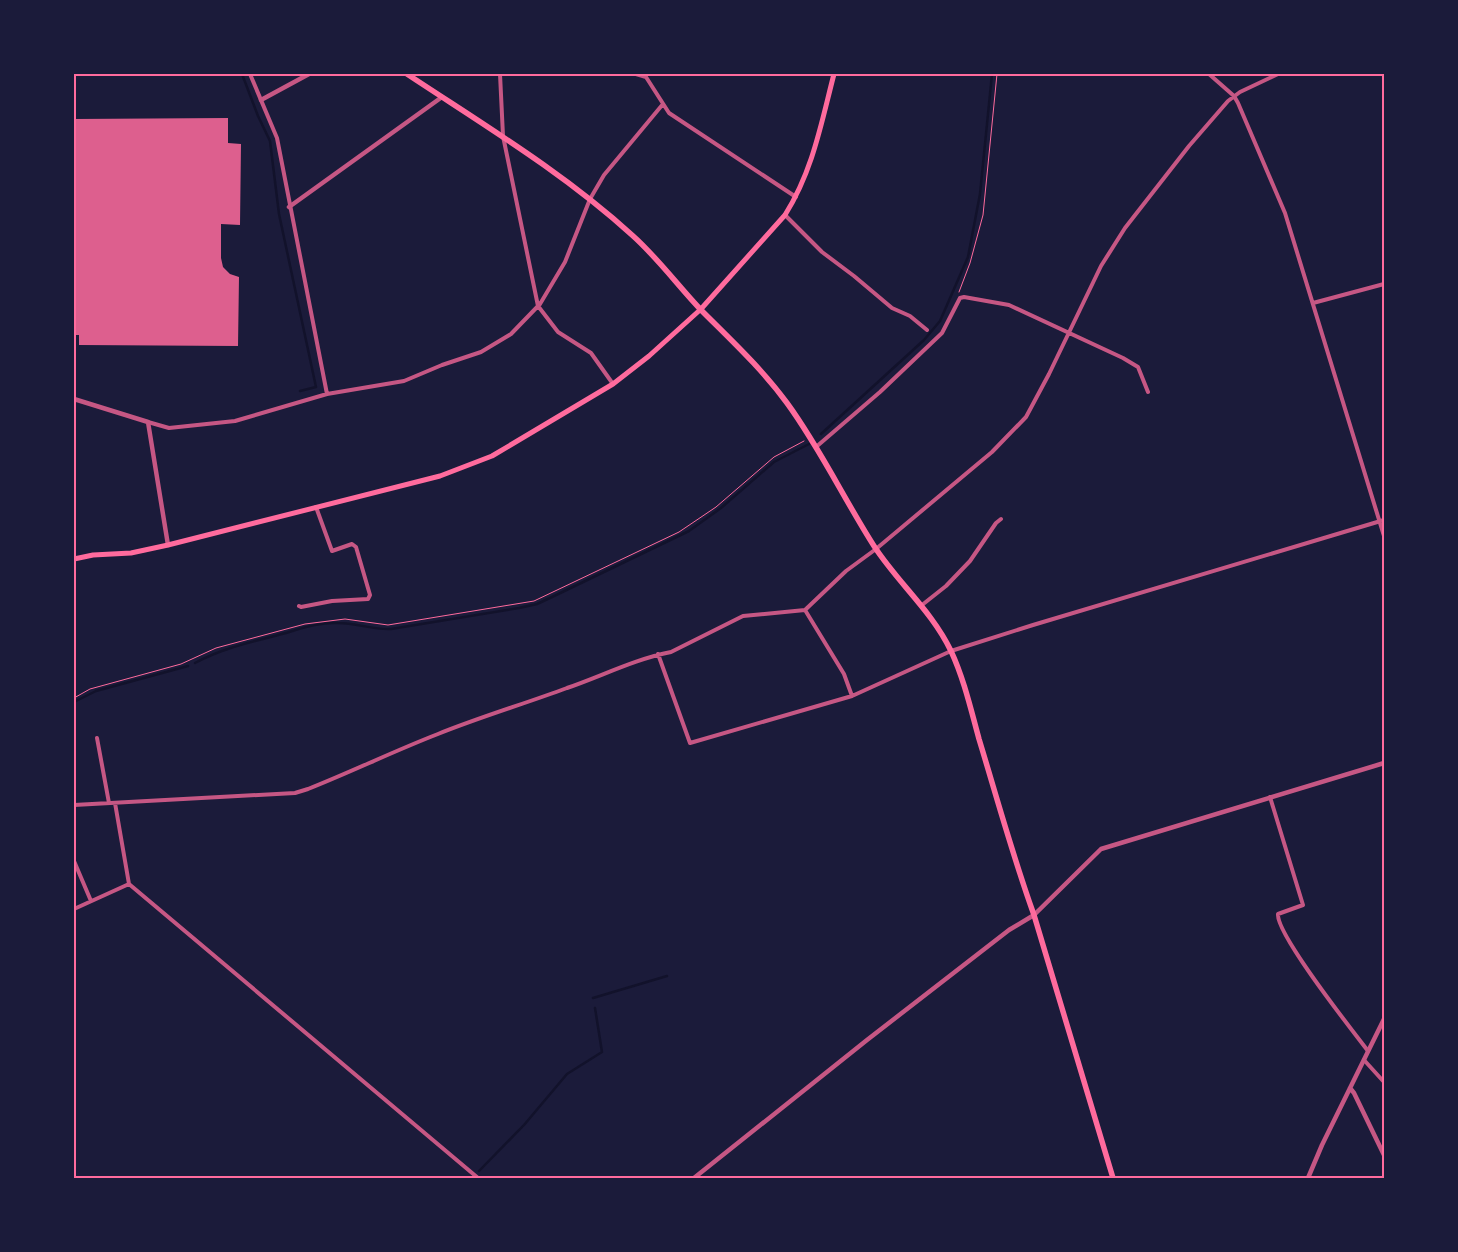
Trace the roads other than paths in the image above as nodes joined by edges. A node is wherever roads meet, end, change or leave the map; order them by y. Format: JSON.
{"nodes":[{"id":1,"x":250,"y":74,"type":"edge"},
{"id":2,"x":309,"y":74,"type":"edge"},
{"id":3,"x":407,"y":74,"type":"edge"},
{"id":4,"x":500,"y":74,"type":"edge"},
{"id":5,"x":636,"y":74,"type":"edge"},
{"id":6,"x":834,"y":74,"type":"edge"},
{"id":7,"x":1209,"y":74,"type":"edge"},
{"id":8,"x":1278,"y":74,"type":"edge"},
{"id":9,"x":646,"y":75,"type":"edge"},
{"id":10,"x":1234,"y":96,"type":"junction"},
{"id":11,"x":442,"y":97,"type":"junction"},
{"id":12,"x":261,"y":100,"type":"junction"},
{"id":13,"x":663,"y":104,"type":"junction"},
{"id":14,"x":502,"y":136,"type":"junction"},
{"id":15,"x":796,"y":198,"type":"junction"},
{"id":16,"x":590,"y":199,"type":"junction"},
{"id":17,"x":289,"y":206,"type":"junction"},
{"id":18,"x":785,"y":215,"type":"junction"},
{"id":19,"x":1384,"y":284,"type":"edge"},
{"id":20,"x":1313,"y":303,"type":"junction"},
{"id":21,"x":538,"y":306,"type":"junction"},
{"id":22,"x":701,"y":309,"type":"junction"},
{"id":23,"x":927,"y":330,"type":"dead end"},
{"id":24,"x":1068,"y":333,"type":"junction"},
{"id":25,"x":613,"y":384,"type":"junction"},
{"id":26,"x":1148,"y":392,"type":"dead end"},
{"id":27,"x":328,"y":394,"type":"junction"},
{"id":28,"x":74,"y":399,"type":"edge"},
{"id":29,"x":148,"y":422,"type":"junction"},
{"id":30,"x":816,"y":446,"type":"junction"},
{"id":31,"x":316,"y":508,"type":"junction"},
{"id":32,"x":1001,"y":519,"type":"dead end"},
{"id":33,"x":1382,"y":521,"type":"edge"},
{"id":34,"x":1384,"y":536,"type":"edge"},
{"id":35,"x":168,"y":544,"type":"junction"},
{"id":36,"x":876,"y":549,"type":"junction"},
{"id":37,"x":74,"y":559,"type":"edge"},
{"id":38,"x":922,"y":605,"type":"junction"},
{"id":39,"x":299,"y":606,"type":"dead end"},
{"id":40,"x":805,"y":610,"type":"junction"},
{"id":41,"x":951,"y":652,"type":"junction"},
{"id":42,"x":658,"y":654,"type":"junction"},
{"id":43,"x":852,"y":696,"type":"junction"},
{"id":44,"x":97,"y":738,"type":"dead end"},
{"id":45,"x":1384,"y":763,"type":"edge"},
{"id":46,"x":1270,"y":797,"type":"junction"},
{"id":47,"x":109,"y":803,"type":"junction"},
{"id":48,"x":115,"y":803,"type":"junction"},
{"id":49,"x":74,"y":805,"type":"edge"},
{"id":50,"x":74,"y":861,"type":"edge"},
{"id":51,"x":130,"y":884,"type":"junction"},
{"id":52,"x":91,"y":901,"type":"junction"},
{"id":53,"x":74,"y":908,"type":"edge"},
{"id":54,"x":1034,"y":915,"type":"junction"},
{"id":55,"x":1384,"y":1019,"type":"edge"},
{"id":56,"x":1368,"y":1051,"type":"junction"},
{"id":57,"x":1364,"y":1060,"type":"junction"},
{"id":58,"x":1384,"y":1082,"type":"edge"},
{"id":59,"x":1350,"y":1088,"type":"junction"},
{"id":60,"x":1384,"y":1155,"type":"edge"},
{"id":61,"x":478,"y":1178,"type":"edge"},
{"id":62,"x":694,"y":1178,"type":"edge"},
{"id":63,"x":1113,"y":1178,"type":"edge"},
{"id":64,"x":1308,"y":1178,"type":"edge"}],
"edges":[{"from":1,"to":12,"type":"street"},
{"from":2,"to":12,"type":"street"},
{"from":3,"to":11,"type":"main road"},
{"from":4,"to":14,"type":"street"},
{"from":5,"to":9,"type":"street"},
{"from":6,"to":15,"type":"main road"},
{"from":7,"to":10,"type":"street"},
{"from":8,"to":10,"type":"street"},
{"from":9,"to":13,"type":"street"},
{"from":10,"to":20,"type":"street"},
{"from":10,"to":24,"type":"street"},
{"from":11,"to":14,"type":"main road"},
{"from":11,"to":17,"type":"street"},
{"from":12,"to":17,"type":"street"},
{"from":13,"to":15,"type":"street"},
{"from":13,"to":16,"type":"street"},
{"from":14,"to":16,"type":"main road"},
{"from":14,"to":21,"type":"street"},
{"from":15,"to":18,"type":"main road"},
{"from":16,"to":21,"type":"street"},
{"from":16,"to":22,"type":"main road"},
{"from":17,"to":27,"type":"street"},
{"from":18,"to":22,"type":"main road"},
{"from":18,"to":23,"type":"street"},
{"from":19,"to":20,"type":"street"},
{"from":20,"to":33,"type":"street"},
{"from":21,"to":25,"type":"street"},
{"from":21,"to":27,"type":"street"},
{"from":22,"to":25,"type":"main road"},
{"from":22,"to":30,"type":"main road"},
{"from":24,"to":26,"type":"street"},
{"from":24,"to":30,"type":"street"},
{"from":24,"to":36,"type":"street"},
{"from":25,"to":31,"type":"main road"},
{"from":27,"to":29,"type":"street"},
{"from":28,"to":29,"type":"street"},
{"from":29,"to":35,"type":"street"},
{"from":30,"to":36,"type":"main road"},
{"from":31,"to":35,"type":"main road"},
{"from":31,"to":39,"type":"street"},
{"from":32,"to":38,"type":"street"},
{"from":33,"to":34,"type":"street"},
{"from":33,"to":41,"type":"street"},
{"from":35,"to":37,"type":"main road"},
{"from":36,"to":38,"type":"main road"},
{"from":36,"to":40,"type":"street"},
{"from":38,"to":41,"type":"main road"},
{"from":40,"to":42,"type":"street"},
{"from":40,"to":43,"type":"street"},
{"from":41,"to":43,"type":"street"},
{"from":41,"to":54,"type":"main road"},
{"from":42,"to":43,"type":"street"},
{"from":42,"to":48,"type":"street"},
{"from":44,"to":47,"type":"street"},
{"from":45,"to":46,"type":"street"},
{"from":46,"to":54,"type":"street"},
{"from":46,"to":56,"type":"street"},
{"from":47,"to":48,"type":"street"},
{"from":47,"to":49,"type":"street"},
{"from":48,"to":51,"type":"street"},
{"from":50,"to":52,"type":"street"},
{"from":51,"to":52,"type":"street"},
{"from":51,"to":61,"type":"street"},
{"from":52,"to":53,"type":"street"},
{"from":54,"to":62,"type":"street"},
{"from":54,"to":63,"type":"main road"},
{"from":55,"to":56,"type":"street"},
{"from":56,"to":57,"type":"street"},
{"from":57,"to":58,"type":"street"},
{"from":57,"to":59,"type":"street"},
{"from":59,"to":60,"type":"street"},
{"from":59,"to":64,"type":"street"}]}
